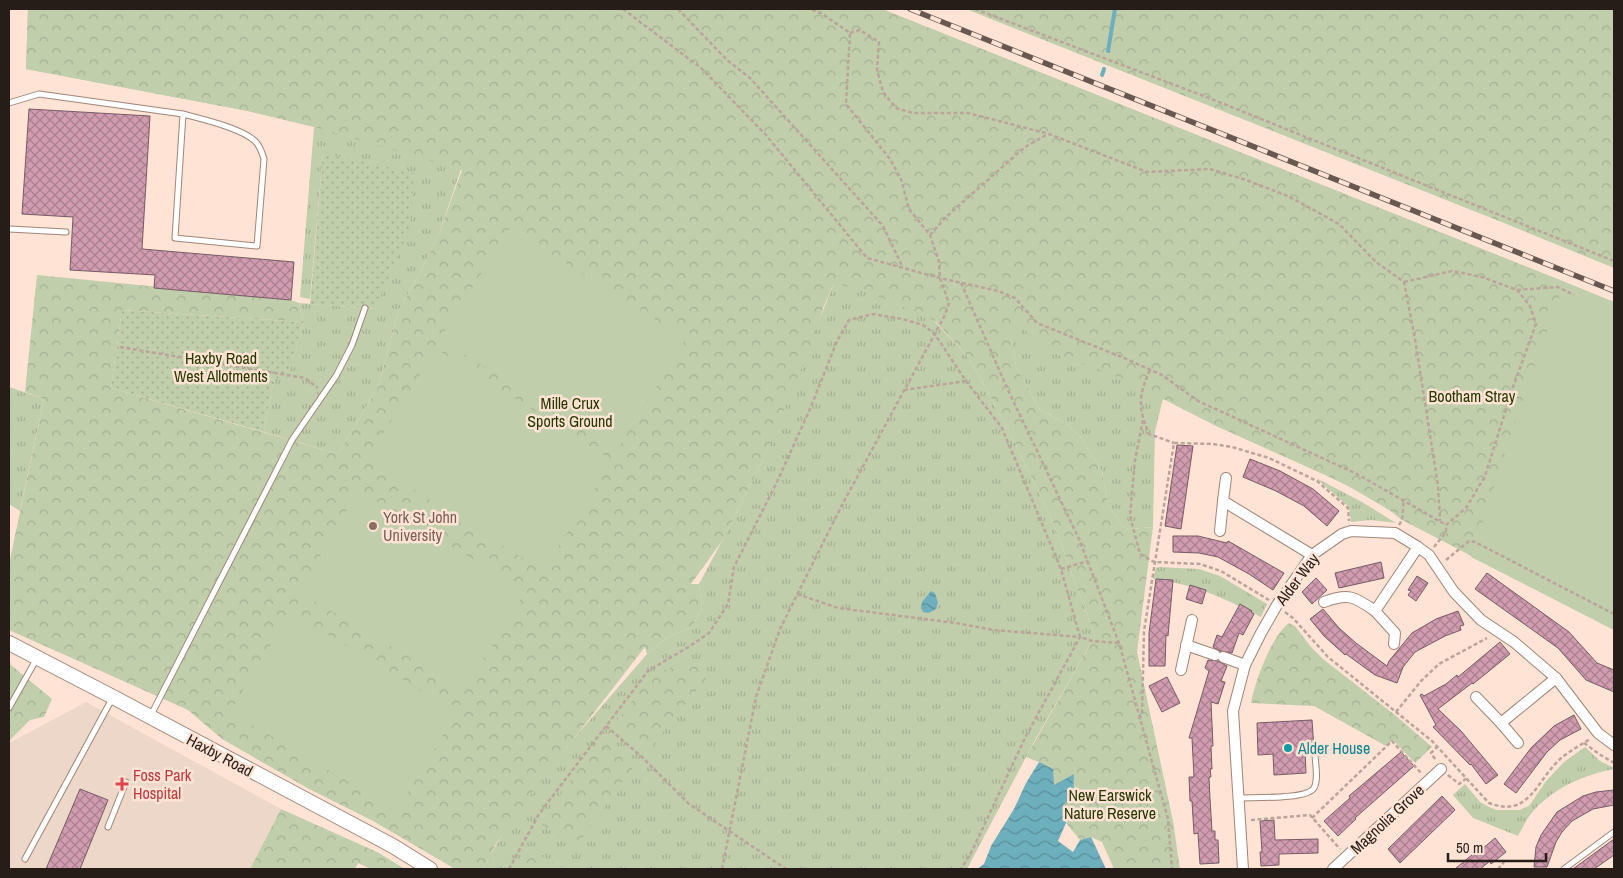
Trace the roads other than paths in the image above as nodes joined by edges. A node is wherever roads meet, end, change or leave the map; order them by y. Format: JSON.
{"nodes":[{"id":1,"x":9,"y":103,"type":"edge"},
{"id":2,"x":183,"y":114,"type":"junction"},
{"id":3,"x":9,"y":230,"type":"edge"},
{"id":4,"x":66,"y":232,"type":"dead end"},
{"id":5,"x":365,"y":308,"type":"dead end"},
{"id":6,"x":1226,"y":478,"type":"dead end"},
{"id":7,"x":1224,"y":501,"type":"junction"},
{"id":8,"x":1220,"y":531,"type":"dead end"},
{"id":9,"x":1418,"y":546,"type":"junction"},
{"id":10,"x":1312,"y":555,"type":"junction"},
{"id":11,"x":1324,"y":602,"type":"dead end"},
{"id":12,"x":1375,"y":611,"type":"junction"},
{"id":13,"x":1192,"y":620,"type":"dead end"},
{"id":14,"x":9,"y":643,"type":"edge"},
{"id":15,"x":1394,"y":644,"type":"dead end"},
{"id":16,"x":1186,"y":645,"type":"junction"},
{"id":17,"x":37,"y":658,"type":"junction"},
{"id":18,"x":1245,"y":665,"type":"junction"},
{"id":19,"x":1181,"y":670,"type":"dead end"},
{"id":20,"x":1556,"y":678,"type":"junction"},
{"id":21,"x":113,"y":697,"type":"junction"},
{"id":22,"x":1476,"y":697,"type":"dead end"},
{"id":23,"x":9,"y":708,"type":"edge"},
{"id":24,"x":150,"y":717,"type":"junction"},
{"id":25,"x":1501,"y":723,"type":"junction"},
{"id":26,"x":1518,"y":743,"type":"dead end"},
{"id":27,"x":1614,"y":745,"type":"edge"},
{"id":28,"x":1315,"y":753,"type":"dead end"},
{"id":29,"x":1442,"y":769,"type":"road end"},
{"id":30,"x":126,"y":782,"type":"dead end"},
{"id":31,"x":1238,"y":798,"type":"junction"},
{"id":32,"x":108,"y":827,"type":"dead end"},
{"id":33,"x":1614,"y":832,"type":"edge"},
{"id":34,"x":25,"y":859,"type":"dead end"},
{"id":35,"x":430,"y":869,"type":"edge"},
{"id":36,"x":1243,"y":869,"type":"edge"},
{"id":37,"x":1333,"y":869,"type":"edge"},
{"id":38,"x":1564,"y":869,"type":"edge"}],
"edges":[{"from":1,"to":2,"type":"lane"},
{"from":2,"to":2,"type":"lane"},
{"from":3,"to":4,"type":"lane"},
{"from":5,"to":24,"type":"lane"},
{"from":6,"to":7,"type":"street"},
{"from":7,"to":8,"type":"street"},
{"from":7,"to":10,"type":"street"},
{"from":9,"to":10,"type":"street","name":"Alder Way"},
{"from":9,"to":12,"type":"street"},
{"from":9,"to":20,"type":"street","name":"Alder Way"},
{"from":10,"to":18,"type":"street","name":"Alder Way"},
{"from":11,"to":12,"type":"street"},
{"from":12,"to":15,"type":"street"},
{"from":13,"to":16,"type":"street"},
{"from":14,"to":17,"type":"street","name":"Haxby Road"},
{"from":16,"to":18,"type":"street"},
{"from":16,"to":19,"type":"street"},
{"from":17,"to":21,"type":"street","name":"Haxby Road"},
{"from":17,"to":23,"type":"lane"},
{"from":18,"to":31,"type":"street","name":"Alder Way"},
{"from":20,"to":25,"type":"street"},
{"from":20,"to":27,"type":"street","name":"Alder Way"},
{"from":21,"to":24,"type":"street","name":"Haxby Road"},
{"from":21,"to":34,"type":"lane"},
{"from":22,"to":25,"type":"street"},
{"from":24,"to":35,"type":"street","name":"Haxby Road"},
{"from":25,"to":26,"type":"street"},
{"from":28,"to":31,"type":"lane"},
{"from":29,"to":37,"type":"street","name":"Magnolia Grove"},
{"from":30,"to":32,"type":"lane"},
{"from":31,"to":36,"type":"street","name":"Alder Way"},
{"from":33,"to":38,"type":"lane"}]}
